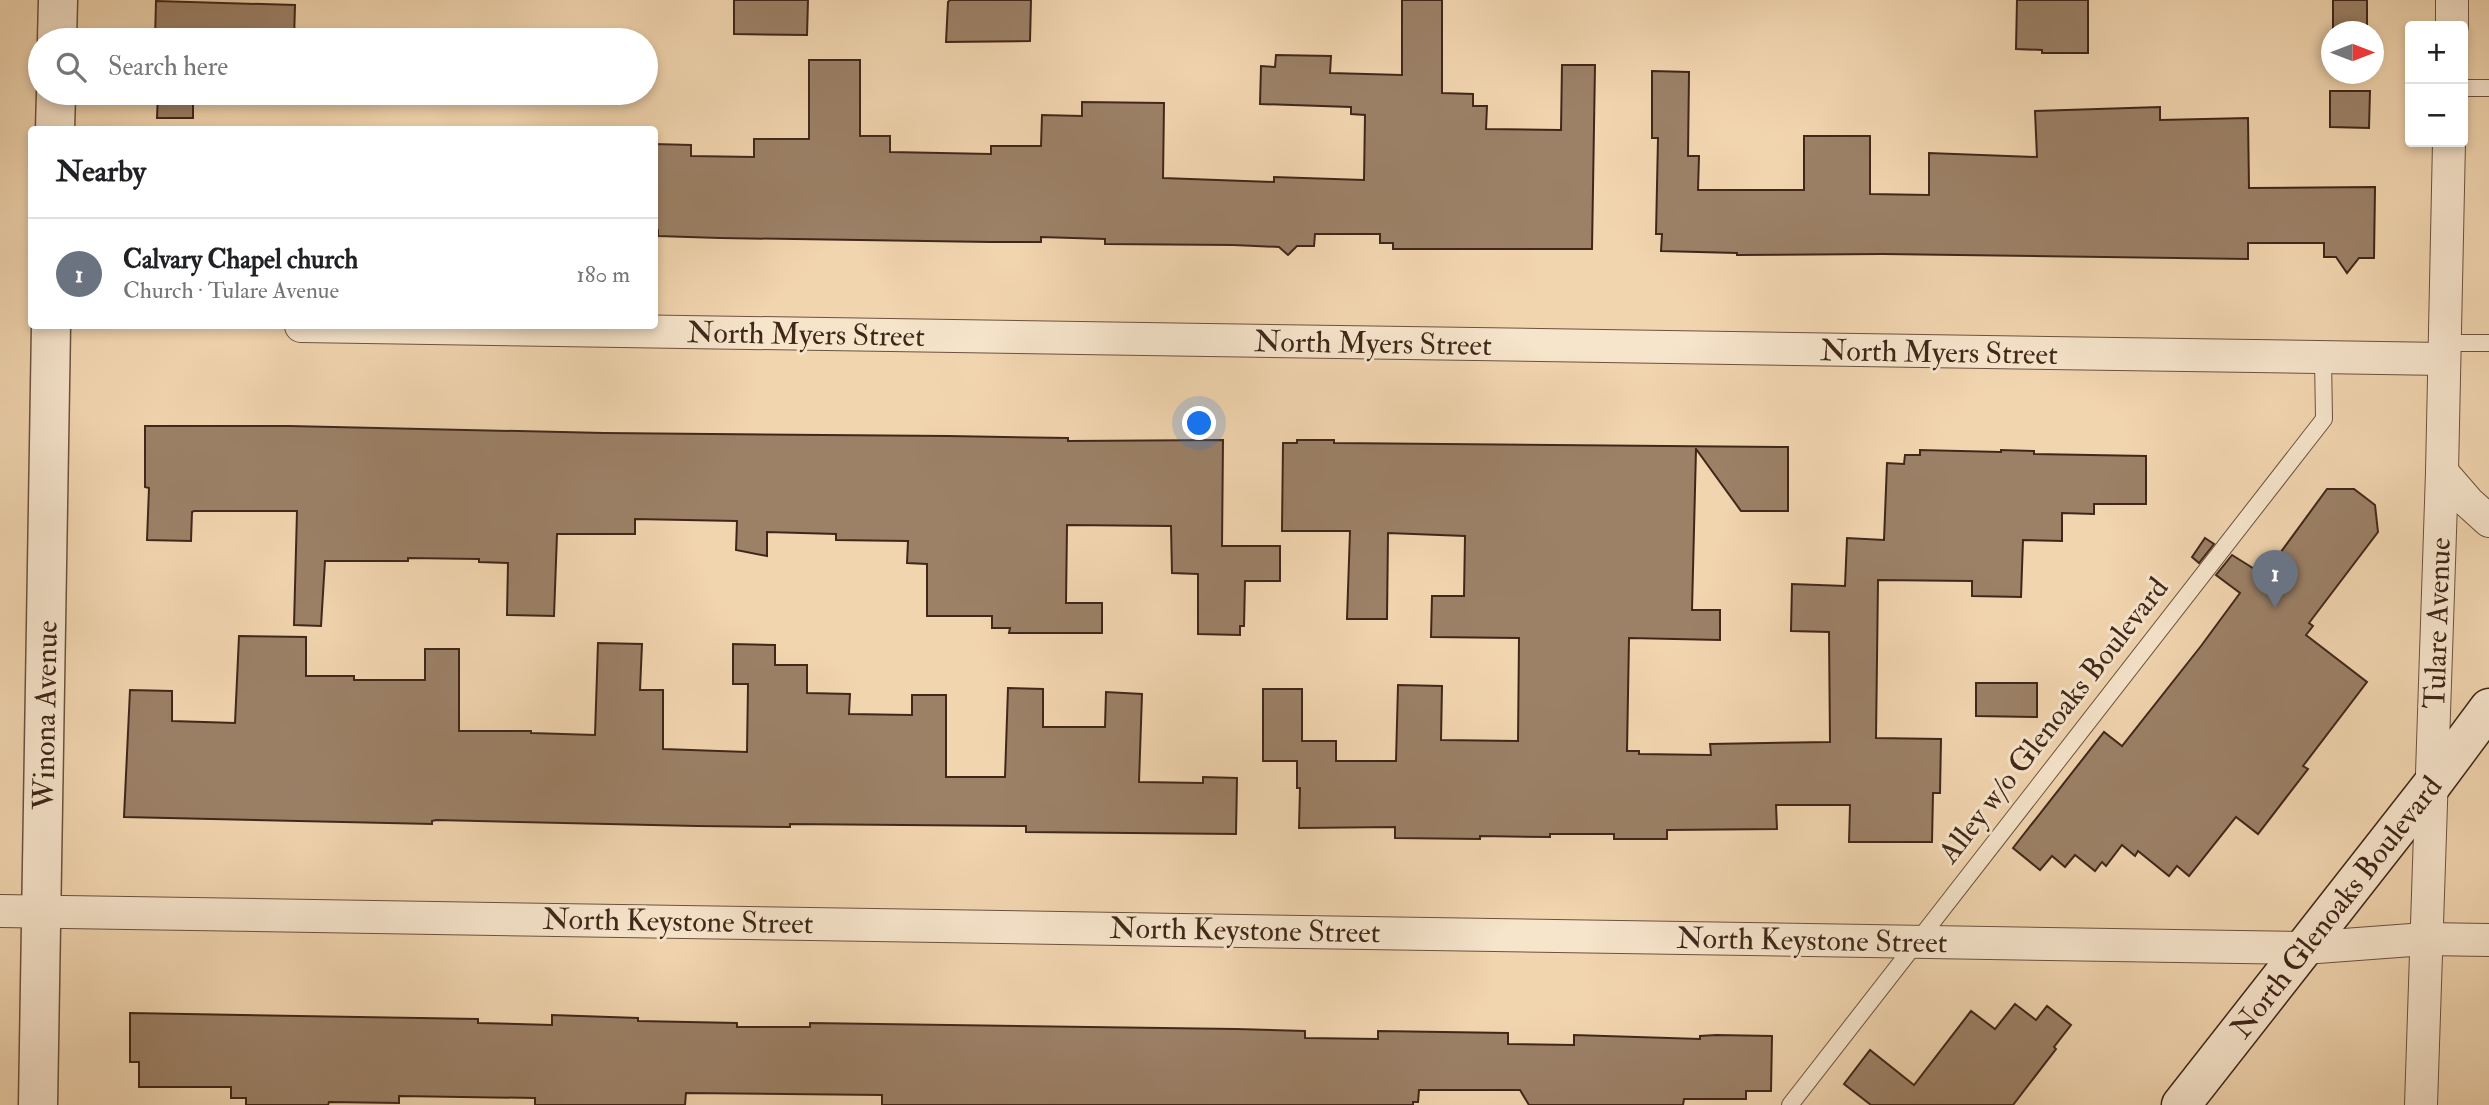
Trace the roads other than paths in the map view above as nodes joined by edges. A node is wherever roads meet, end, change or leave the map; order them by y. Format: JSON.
{"nodes":[{"id":1,"x":58,"y":0,"type":"edge"},
{"id":2,"x":2452,"y":0,"type":"edge"},
{"id":3,"x":2452,"y":21,"type":"edge"},
{"id":4,"x":57,"y":28,"type":"edge"},
{"id":5,"x":2468,"y":88,"type":"edge"},
{"id":6,"x":2489,"y":88,"type":"edge"},
{"id":7,"x":56,"y":105,"type":"edge"},
{"id":8,"x":55,"y":126,"type":"edge"},
{"id":9,"x":2449,"y":147,"type":"edge"},
{"id":10,"x":51,"y":329,"type":"edge"},
{"id":11,"x":491,"y":329,"type":"edge"},
{"id":12,"x":2489,"y":343,"type":"edge"},
{"id":13,"x":2444,"y":351,"type":"junction"},
{"id":14,"x":2323,"y":358,"type":"junction"},
{"id":15,"x":2442,"y":472,"type":"junction"},
{"id":16,"x":2489,"y":521,"type":"edge"},
{"id":17,"x":2489,"y":708,"type":"edge"},
{"id":18,"x":2431,"y":786,"type":"junction"},
{"id":19,"x":42,"y":910,"type":"junction"},
{"id":20,"x":0,"y":911,"type":"edge"},
{"id":21,"x":2425,"y":939,"type":"junction"},
{"id":22,"x":2489,"y":940,"type":"edge"},
{"id":23,"x":1916,"y":942,"type":"junction"},
{"id":24,"x":2304,"y":947,"type":"junction"},
{"id":25,"x":38,"y":1105,"type":"edge"},
{"id":26,"x":1790,"y":1105,"type":"edge"},
{"id":27,"x":2181,"y":1105,"type":"edge"},
{"id":28,"x":2421,"y":1105,"type":"edge"}],
"edges":[{"from":1,"to":4,"type":"street"},
{"from":2,"to":3,"type":"street"},
{"from":5,"to":6,"type":"lane"},
{"from":7,"to":8,"type":"street"},
{"from":9,"to":13,"type":"street","name":"Tulare Avenue"},
{"from":10,"to":19,"type":"street","name":"Winona Avenue"},
{"from":11,"to":14,"type":"street","name":"North Myers Street"},
{"from":12,"to":13,"type":"lane"},
{"from":13,"to":14,"type":"street","name":"North Myers Street"},
{"from":13,"to":15,"type":"street","name":"Tulare Avenue"},
{"from":14,"to":23,"type":"lane","name":"Alley w/o Glenoaks Boulevard"},
{"from":15,"to":16,"type":"street"},
{"from":15,"to":18,"type":"street","name":"Tulare Avenue"},
{"from":17,"to":18,"type":"street","name":"North Glenoaks Boulevard"},
{"from":18,"to":21,"type":"street","name":"Tulare Avenue"},
{"from":18,"to":24,"type":"street","name":"North Glenoaks Boulevard"},
{"from":19,"to":20,"type":"street","name":"North Keystone Street"},
{"from":19,"to":23,"type":"street","name":"North Keystone Street"},
{"from":19,"to":25,"type":"street","name":"Winona Avenue"},
{"from":21,"to":22,"type":"street","name":"North Keystone Street"},
{"from":21,"to":24,"type":"street","name":"North Keystone Street"},
{"from":21,"to":28,"type":"street","name":"Tulare Avenue"},
{"from":23,"to":24,"type":"street","name":"North Keystone Street"},
{"from":23,"to":26,"type":"lane","name":"Alley w/o Glenoaks Boulevard"},
{"from":24,"to":27,"type":"street","name":"North Glenoaks Boulevard"}]}
